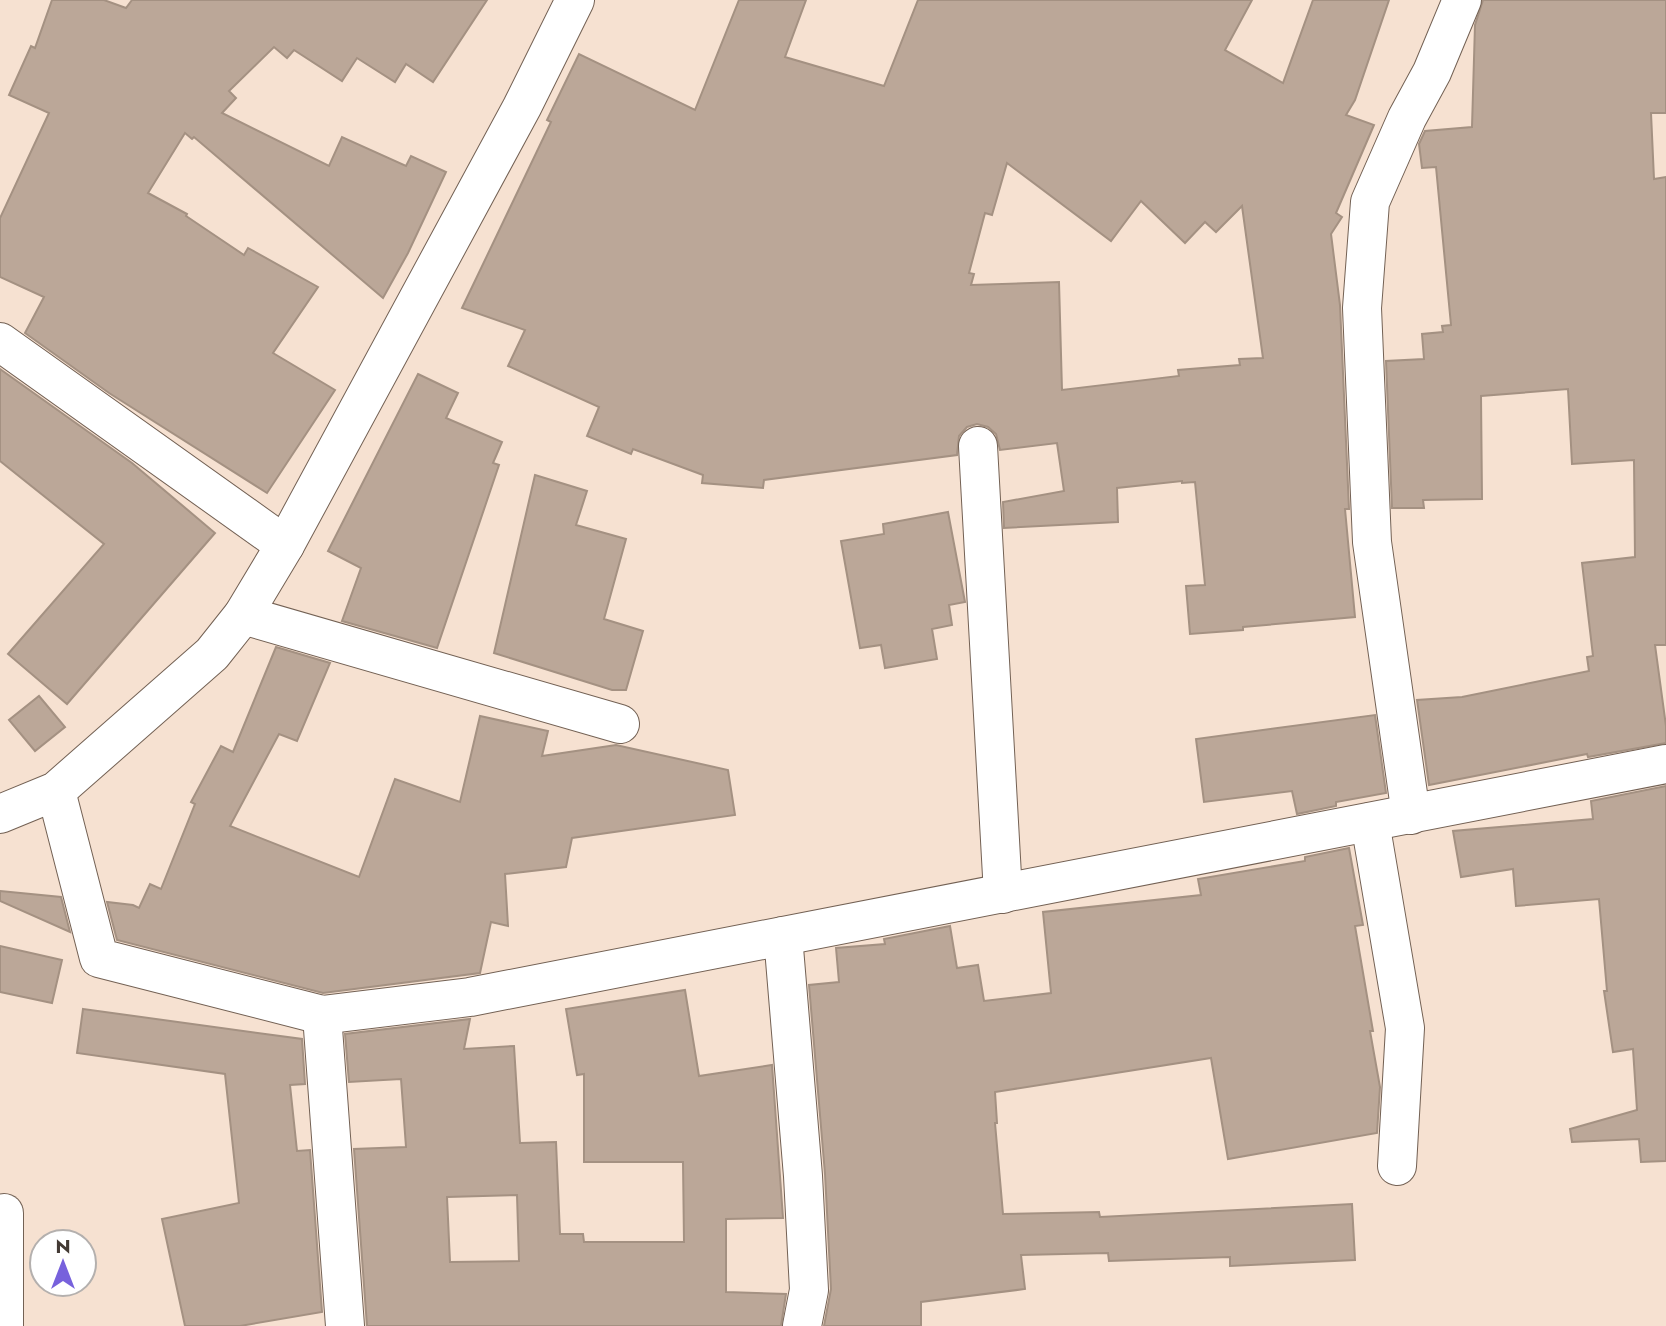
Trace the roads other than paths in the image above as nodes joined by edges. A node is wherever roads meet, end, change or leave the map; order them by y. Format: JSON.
{"nodes":[{"id":1,"x":575,"y":0,"type":"edge"},
{"id":2,"x":1462,"y":0,"type":"edge"},
{"id":3,"x":0,"y":342,"type":"edge"},
{"id":4,"x":978,"y":446,"type":"dead end"},
{"id":5,"x":285,"y":545,"type":"junction"},
{"id":6,"x":243,"y":615,"type":"junction"},
{"id":7,"x":620,"y":724,"type":"dead end"},
{"id":8,"x":1666,"y":764,"type":"edge"},
{"id":9,"x":56,"y":790,"type":"junction"},
{"id":10,"x":0,"y":814,"type":"edge"},
{"id":11,"x":1411,"y":815,"type":"junction"},
{"id":12,"x":1370,"y":822,"type":"junction"},
{"id":13,"x":1003,"y":894,"type":"junction"},
{"id":14,"x":783,"y":936,"type":"junction"},
{"id":15,"x":323,"y":1015,"type":"junction"},
{"id":16,"x":1397,"y":1166,"type":"dead end"},
{"id":17,"x":4,"y":1213,"type":"dead end"},
{"id":18,"x":4,"y":1326,"type":"edge"},
{"id":19,"x":345,"y":1326,"type":"edge"},
{"id":20,"x":802,"y":1326,"type":"edge"}],
"edges":[{"from":1,"to":5,"type":"street"},
{"from":2,"to":11,"type":"street"},
{"from":3,"to":5,"type":"street"},
{"from":4,"to":13,"type":"street"},
{"from":5,"to":6,"type":"street"},
{"from":6,"to":7,"type":"street"},
{"from":6,"to":9,"type":"street"},
{"from":8,"to":11,"type":"street"},
{"from":9,"to":10,"type":"street"},
{"from":9,"to":15,"type":"street"},
{"from":11,"to":12,"type":"street"},
{"from":12,"to":13,"type":"street"},
{"from":12,"to":16,"type":"street"},
{"from":13,"to":14,"type":"street"},
{"from":14,"to":15,"type":"street"},
{"from":14,"to":20,"type":"street"},
{"from":15,"to":19,"type":"street"},
{"from":17,"to":18,"type":"street"}]}
